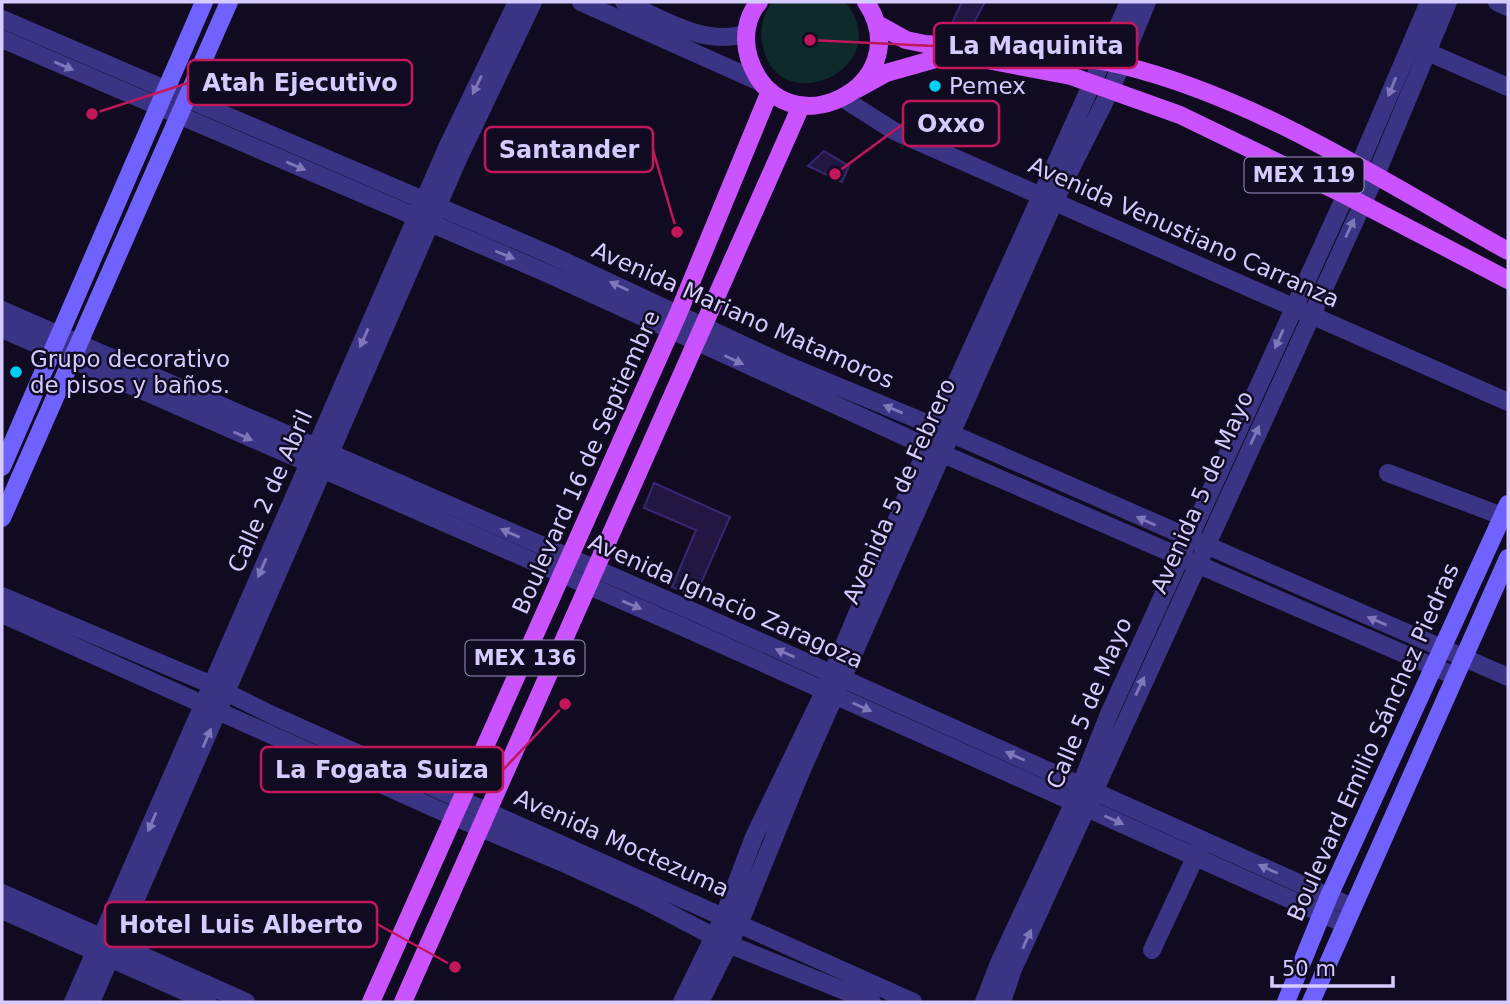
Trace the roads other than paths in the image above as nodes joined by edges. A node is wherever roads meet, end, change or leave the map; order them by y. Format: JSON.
{"nodes":[{"id":1,"x":204,"y":2,"type":"edge"},
{"id":2,"x":229,"y":2,"type":"edge"},
{"id":3,"x":517,"y":2,"type":"edge"},
{"id":4,"x":533,"y":2,"type":"edge"},
{"id":5,"x":580,"y":2,"type":"edge"},
{"id":6,"x":624,"y":2,"type":"edge"},
{"id":7,"x":866,"y":2,"type":"edge"},
{"id":8,"x":1129,"y":2,"type":"edge"},
{"id":9,"x":1147,"y":2,"type":"edge"},
{"id":10,"x":1429,"y":2,"type":"edge"},
{"id":11,"x":1448,"y":2,"type":"edge"},
{"id":12,"x":1497,"y":2,"type":"edge"},
{"id":13,"x":755,"y":4,"type":"edge"},
{"id":14,"x":1508,"y":7,"type":"edge"},
{"id":15,"x":2,"y":19,"type":"edge"},
{"id":16,"x":877,"y":24,"type":"junction"},
{"id":17,"x":746,"y":34,"type":"junction"},
{"id":18,"x":2,"y":39,"type":"edge"},
{"id":19,"x":1417,"y":47,"type":"junction"},
{"id":20,"x":496,"y":63,"type":"junction"},
{"id":21,"x":1112,"y":63,"type":"junction"},
{"id":22,"x":1093,"y":84,"type":"junction"},
{"id":23,"x":766,"y":87,"type":"junction"},
{"id":24,"x":1508,"y":87,"type":"edge"},
{"id":25,"x":166,"y":89,"type":"junction"},
{"id":26,"x":1111,"y":89,"type":"junction"},
{"id":27,"x":850,"y":94,"type":"junction"},
{"id":28,"x":158,"y":106,"type":"junction"},
{"id":29,"x":801,"y":106,"type":"junction"},
{"id":30,"x":182,"y":107,"type":"junction"},
{"id":31,"x":274,"y":136,"type":"junction"},
{"id":32,"x":265,"y":153,"type":"junction"},
{"id":33,"x":1359,"y":168,"type":"junction"},
{"id":34,"x":342,"y":176,"type":"junction"},
{"id":35,"x":1375,"y":177,"type":"junction"},
{"id":36,"x":1047,"y":199,"type":"junction"},
{"id":37,"x":1353,"y":199,"type":"junction"},
{"id":38,"x":427,"y":213,"type":"junction"},
{"id":39,"x":1508,"y":251,"type":"edge"},
{"id":40,"x":1508,"y":280,"type":"edge"},
{"id":41,"x":2,"y":310,"type":"edge"},
{"id":42,"x":1301,"y":311,"type":"junction"},
{"id":43,"x":674,"y":322,"type":"junction"},
{"id":44,"x":2,"y":329,"type":"edge"},
{"id":45,"x":698,"y":334,"type":"junction"},
{"id":46,"x":55,"y":341,"type":"junction"},
{"id":47,"x":74,"y":352,"type":"junction"},
{"id":48,"x":778,"y":371,"type":"junction"},
{"id":49,"x":1508,"y":402,"type":"edge"},
{"id":50,"x":944,"y":431,"type":"junction"},
{"id":51,"x":936,"y":450,"type":"junction"},
{"id":52,"x":319,"y":459,"type":"junction"},
{"id":53,"x":2,"y":467,"type":"edge"},
{"id":54,"x":1388,"y":473,"type":"dead end"},
{"id":55,"x":1065,"y":485,"type":"junction"},
{"id":56,"x":1058,"y":503,"type":"junction"},
{"id":57,"x":1505,"y":510,"type":"edge"},
{"id":58,"x":2,"y":518,"type":"edge"},
{"id":59,"x":1193,"y":550,"type":"junction"},
{"id":60,"x":1508,"y":558,"type":"edge"},
{"id":61,"x":567,"y":567,"type":"junction"},
{"id":62,"x":589,"y":577,"type":"junction"},
{"id":63,"x":1472,"y":581,"type":"junction"},
{"id":64,"x":1494,"y":590,"type":"junction"},
{"id":65,"x":2,"y":596,"type":"edge"},
{"id":66,"x":1318,"y":596,"type":"junction"},
{"id":67,"x":1312,"y":613,"type":"junction"},
{"id":68,"x":2,"y":614,"type":"edge"},
{"id":69,"x":54,"y":627,"type":"junction"},
{"id":70,"x":1441,"y":648,"type":"junction"},
{"id":71,"x":1463,"y":657,"type":"junction"},
{"id":72,"x":1433,"y":666,"type":"junction"},
{"id":73,"x":153,"y":670,"type":"junction"},
{"id":74,"x":1455,"y":676,"type":"junction"},
{"id":75,"x":1508,"y":677,"type":"edge"},
{"id":76,"x":834,"y":684,"type":"junction"},
{"id":77,"x":220,"y":689,"type":"junction"},
{"id":78,"x":211,"y":708,"type":"junction"},
{"id":79,"x":1412,"y":717,"type":"junction"},
{"id":80,"x":269,"y":723,"type":"junction"},
{"id":81,"x":1431,"y":726,"type":"junction"},
{"id":82,"x":378,"y":763,"type":"junction"},
{"id":83,"x":370,"y":780,"type":"junction"},
{"id":84,"x":460,"y":797,"type":"junction"},
{"id":85,"x":1084,"y":797,"type":"junction"},
{"id":86,"x":490,"y":810,"type":"junction"},
{"id":87,"x":452,"y":816,"type":"junction"},
{"id":88,"x":481,"y":829,"type":"junction"},
{"id":89,"x":1199,"y":848,"type":"junction"},
{"id":90,"x":571,"y":857,"type":"junction"},
{"id":91,"x":645,"y":891,"type":"junction"},
{"id":92,"x":2,"y":893,"type":"edge"},
{"id":93,"x":1326,"y":905,"type":"junction"},
{"id":94,"x":1352,"y":907,"type":"junction"},
{"id":95,"x":2,"y":910,"type":"edge"},
{"id":96,"x":25,"y":912,"type":"junction"},
{"id":97,"x":731,"y":920,"type":"junction"},
{"id":98,"x":1345,"y":924,"type":"junction"},
{"id":99,"x":721,"y":940,"type":"junction"},
{"id":100,"x":105,"y":948,"type":"junction"},
{"id":101,"x":1152,"y":950,"type":"dead end"},
{"id":102,"x":814,"y":955,"type":"junction"},
{"id":103,"x":1006,"y":966,"type":"junction"},
{"id":104,"x":805,"y":974,"type":"junction"},
{"id":105,"x":190,"y":986,"type":"junction"},
{"id":106,"x":889,"y":997,"type":"edge"},
{"id":107,"x":79,"y":1002,"type":"edge"},
{"id":108,"x":208,"y":1002,"type":"edge"},
{"id":109,"x":246,"y":1002,"type":"edge"},
{"id":110,"x":371,"y":1002,"type":"edge"},
{"id":111,"x":402,"y":1002,"type":"edge"},
{"id":112,"x":682,"y":1002,"type":"edge"},
{"id":113,"x":700,"y":1002,"type":"edge"},
{"id":114,"x":872,"y":1002,"type":"edge"},
{"id":115,"x":914,"y":1002,"type":"edge"},
{"id":116,"x":984,"y":1002,"type":"edge"},
{"id":117,"x":1002,"y":1002,"type":"edge"},
{"id":118,"x":1286,"y":1002,"type":"edge"},
{"id":119,"x":1311,"y":1002,"type":"edge"}],
"edges":[{"from":1,"to":25,"type":"main road"},
{"from":2,"to":30,"type":"main road"},
{"from":3,"to":20,"type":"street","name":"Calle 2 de Abril"},
{"from":4,"to":20,"type":"street","name":"Calle 2 de Abril"},
{"from":5,"to":23,"type":"street"},
{"from":6,"to":17,"type":"street"},
{"from":7,"to":16,"type":"main road"},
{"from":8,"to":21,"type":"street","name":"Avenida 5 de Febrero"},
{"from":9,"to":21,"type":"street","name":"Avenida 5 de Febrero"},
{"from":10,"to":19,"type":"street","name":"Calle 5 de Mayo"},
{"from":11,"to":19,"type":"street"},
{"from":12,"to":14,"type":"street"},
{"from":13,"to":17,"type":"main road"},
{"from":15,"to":25,"type":"street","name":"Avenida Mariano Matamoros"},
{"from":16,"to":21,"type":"main road","number":"MEX 119"},
{"from":16,"to":27,"type":"main road"},
{"from":17,"to":23,"type":"main road"},
{"from":18,"to":28,"type":"street","name":"Avenida Mariano Matamoros","one_way":true},
{"from":19,"to":24,"type":"street"},
{"from":19,"to":33,"type":"street","name":"Calle 5 de Mayo","one_way":true},
{"from":19,"to":35,"type":"street"},
{"from":20,"to":38,"type":"street","name":"Calle 2 de Abril"},
{"from":21,"to":22,"type":"street","name":"Avenida 5 de Febrero"},
{"from":21,"to":26,"type":"street","name":"Avenida 5 de Febrero"},
{"from":21,"to":33,"type":"main road","number":"MEX 119"},
{"from":22,"to":26,"type":"main road","number":"MEX 119"},
{"from":22,"to":27,"type":"main road","number":"MEX 119"},
{"from":22,"to":36,"type":"street","name":"Avenida 5 de Febrero"},
{"from":23,"to":29,"type":"main road"},
{"from":23,"to":43,"type":"main road","name":"Boulevard 16 de Septiembre","number":"MEX 136"},
{"from":25,"to":28,"type":"main road"},
{"from":25,"to":30,"type":"street","name":"Avenida Mariano Matamoros"},
{"from":26,"to":36,"type":"street","name":"Avenida 5 de Febrero"},
{"from":26,"to":37,"type":"main road","number":"MEX 119"},
{"from":27,"to":29,"type":"main road"},
{"from":27,"to":36,"type":"street","name":"Avenida Venustiano Carranza"},
{"from":28,"to":30,"type":"street","name":"Avenida Mariano Matamoros"},
{"from":28,"to":46,"type":"main road"},
{"from":29,"to":45,"type":"main road","number":"MEX 136"},
{"from":30,"to":31,"type":"street","name":"Avenida Mariano Matamoros"},
{"from":30,"to":32,"type":"street","name":"Avenida Mariano Matamoros"},
{"from":30,"to":47,"type":"main road"},
{"from":31,"to":32,"type":"street"},
{"from":31,"to":34,"type":"street","name":"Avenida Mariano Matamoros"},
{"from":32,"to":34,"type":"street","name":"Avenida Mariano Matamoros","one_way":true},
{"from":33,"to":35,"type":"main road","number":"MEX 119"},
{"from":33,"to":37,"type":"street","name":"Calle 5 de Mayo"},
{"from":34,"to":38,"type":"street","name":"Avenida Mariano Matamoros"},
{"from":35,"to":37,"type":"street"},
{"from":35,"to":39,"type":"main road","number":"MEX 119"},
{"from":36,"to":42,"type":"street","name":"Avenida Venustiano Carranza"},
{"from":36,"to":50,"type":"street","name":"Avenida 5 de Febrero"},
{"from":37,"to":40,"type":"main road","number":"MEX 119"},
{"from":37,"to":42,"type":"street","name":"Calle 5 de Mayo"},
{"from":38,"to":43,"type":"street","name":"Avenida Mariano Matamoros"},
{"from":38,"to":52,"type":"street","name":"Calle 2 de Abril"},
{"from":41,"to":46,"type":"street","name":"Avenida Ignacio Zaragoza"},
{"from":42,"to":49,"type":"street","name":"Avenida Venustiano Carranza"},
{"from":42,"to":59,"type":"street","name":"Calle 5 de Mayo"},
{"from":43,"to":45,"type":"street","name":"Avenida Mariano Matamoros"},
{"from":43,"to":61,"type":"main road","name":"Boulevard 16 de Septiembre","number":"MEX 136"},
{"from":44,"to":46,"type":"street","name":"Avenida Ignacio Zaragoza"},
{"from":45,"to":48,"type":"street","name":"Avenida Mariano Matamoros"},
{"from":45,"to":62,"type":"main road","number":"MEX 136"},
{"from":46,"to":47,"type":"street","name":"Avenida Ignacio Zaragoza"},
{"from":46,"to":53,"type":"main road"},
{"from":47,"to":52,"type":"street","name":"Avenida Ignacio Zaragoza"},
{"from":47,"to":58,"type":"main road"},
{"from":50,"to":48,"type":"street","name":"Avenida Mariano Matamoros","one_way":true},
{"from":48,"to":51,"type":"street","name":"Avenida Mariano Matamoros"},
{"from":50,"to":51,"type":"street","name":"Avenida 5 de Febrero"},
{"from":50,"to":55,"type":"street","name":"Avenida Mariano Matamoros"},
{"from":51,"to":56,"type":"street","name":"Avenida Mariano Matamoros"},
{"from":51,"to":76,"type":"street","name":"Avenida 5 de Febrero"},
{"from":52,"to":61,"type":"street","name":"Avenida Ignacio Zaragoza"},
{"from":52,"to":77,"type":"street","name":"Calle 2 de Abril"},
{"from":54,"to":57,"type":"street"},
{"from":55,"to":56,"type":"street"},
{"from":59,"to":55,"type":"street","name":"Avenida Mariano Matamoros","one_way":true},
{"from":56,"to":59,"type":"street","name":"Avenida Mariano Matamoros"},
{"from":57,"to":63,"type":"main road","name":"Boulevard Emilio Sánchez Piedras"},
{"from":59,"to":66,"type":"street","name":"Avenida Mariano Matamoros"},
{"from":59,"to":67,"type":"street","name":"Avenida Mariano Matamoros"},
{"from":59,"to":85,"type":"street","name":"Calle 5 de Mayo"},
{"from":60,"to":64,"type":"main road","name":"Boulevard Emilio Sánchez Piedras"},
{"from":61,"to":62,"type":"street","name":"Avenida Ignacio Zaragoza"},
{"from":61,"to":84,"type":"main road","name":"Boulevard 16 de Septiembre","number":"MEX 136"},
{"from":62,"to":76,"type":"street","name":"Avenida Ignacio Zaragoza"},
{"from":62,"to":86,"type":"main road","number":"MEX 136"},
{"from":63,"to":64,"type":"main road"},
{"from":63,"to":70,"type":"main road","name":"Boulevard Emilio Sánchez Piedras"},
{"from":64,"to":71,"type":"main road","name":"Boulevard Emilio Sánchez Piedras"},
{"from":65,"to":69,"type":"street","name":"Avenida Moctezuma"},
{"from":66,"to":67,"type":"street"},
{"from":70,"to":66,"type":"street","name":"Avenida Mariano Matamoros","one_way":true},
{"from":67,"to":72,"type":"street","name":"Avenida Mariano Matamoros"},
{"from":68,"to":69,"type":"street","name":"Avenida Moctezuma"},
{"from":69,"to":73,"type":"street","name":"Avenida Moctezuma"},
{"from":70,"to":71,"type":"street","name":"Avenida Mariano Matamoros"},
{"from":70,"to":72,"type":"main road","name":"Boulevard Emilio Sánchez Piedras"},
{"from":71,"to":74,"type":"main road","name":"Boulevard Emilio Sánchez Piedras"},
{"from":71,"to":75,"type":"street","name":"Avenida Mariano Matamoros"},
{"from":72,"to":74,"type":"street","name":"Avenida Mariano Matamoros"},
{"from":72,"to":79,"type":"main road","name":"Boulevard Emilio Sánchez Piedras"},
{"from":73,"to":77,"type":"street","name":"Avenida Moctezuma"},
{"from":73,"to":78,"type":"street","name":"Avenida Moctezuma"},
{"from":74,"to":81,"type":"main road","name":"Boulevard Emilio Sánchez Piedras"},
{"from":76,"to":85,"type":"street","name":"Avenida Ignacio Zaragoza"},
{"from":76,"to":97,"type":"street","name":"Avenida 5 de Febrero"},
{"from":77,"to":78,"type":"street","name":"Calle 2 de Abril"},
{"from":77,"to":80,"type":"street","name":"Avenida Moctezuma"},
{"from":78,"to":80,"type":"street","name":"Avenida Moctezuma"},
{"from":78,"to":100,"type":"street","name":"Calle 2 de Abril"},
{"from":79,"to":81,"type":"main road"},
{"from":79,"to":93,"type":"main road","name":"Boulevard Emilio Sánchez Piedras"},
{"from":80,"to":82,"type":"street","name":"Avenida Moctezuma"},
{"from":80,"to":83,"type":"street","name":"Avenida Moctezuma"},
{"from":81,"to":94,"type":"main road","name":"Boulevard Emilio Sánchez Piedras"},
{"from":82,"to":83,"type":"street"},
{"from":82,"to":84,"type":"street","name":"Avenida Moctezuma"},
{"from":83,"to":87,"type":"street","name":"Avenida Moctezuma"},
{"from":84,"to":86,"type":"street","name":"Avenida Moctezuma"},
{"from":84,"to":87,"type":"main road","name":"Boulevard 16 de Septiembre","number":"MEX 136"},
{"from":85,"to":89,"type":"street","name":"Avenida Ignacio Zaragoza"},
{"from":85,"to":103,"type":"street","name":"Calle 5 de Mayo"},
{"from":86,"to":88,"type":"main road","number":"MEX 136"},
{"from":86,"to":90,"type":"street","name":"Avenida Moctezuma"},
{"from":87,"to":88,"type":"street","name":"Avenida Moctezuma"},
{"from":87,"to":110,"type":"main road","name":"Boulevard 16 de Septiembre","number":"MEX 136"},
{"from":88,"to":90,"type":"street","name":"Avenida Moctezuma"},
{"from":88,"to":111,"type":"main road","number":"MEX 136"},
{"from":89,"to":93,"type":"street","name":"Avenida Ignacio Zaragoza"},
{"from":89,"to":101,"type":"street"},
{"from":90,"to":91,"type":"street","name":"Avenida Moctezuma"},
{"from":91,"to":97,"type":"street","name":"Avenida Moctezuma"},
{"from":91,"to":99,"type":"street","name":"Avenida Moctezuma"},
{"from":92,"to":96,"type":"street"},
{"from":93,"to":94,"type":"street","name":"Avenida Ignacio Zaragoza"},
{"from":93,"to":98,"type":"street","name":"Avenida Ignacio Zaragoza"},
{"from":93,"to":118,"type":"main road","name":"Boulevard Emilio Sánchez Piedras"},
{"from":94,"to":98,"type":"main road","name":"Boulevard Emilio Sánchez Piedras"},
{"from":95,"to":96,"type":"street"},
{"from":96,"to":100,"type":"street"},
{"from":97,"to":99,"type":"street","name":"Avenida 5 de Febrero"},
{"from":97,"to":102,"type":"street","name":"Avenida Moctezuma"},
{"from":98,"to":119,"type":"main road","name":"Boulevard Emilio Sánchez Piedras"},
{"from":99,"to":104,"type":"street","name":"Avenida Moctezuma"},
{"from":99,"to":112,"type":"street","name":"Avenida 5 de Febrero"},
{"from":99,"to":113,"type":"street","name":"Avenida 5 de Febrero"},
{"from":100,"to":105,"type":"street"},
{"from":100,"to":107,"type":"street","name":"Calle 2 de Abril"},
{"from":102,"to":104,"type":"street"},
{"from":102,"to":106,"type":"street","name":"Avenida Moctezuma"},
{"from":103,"to":116,"type":"street","name":"Calle 5 de Mayo"},
{"from":103,"to":117,"type":"street"},
{"from":104,"to":114,"type":"street","name":"Avenida Moctezuma"},
{"from":105,"to":108,"type":"street"},
{"from":105,"to":109,"type":"street"},
{"from":106,"to":115,"type":"street","name":"Avenida Moctezuma"}]}
